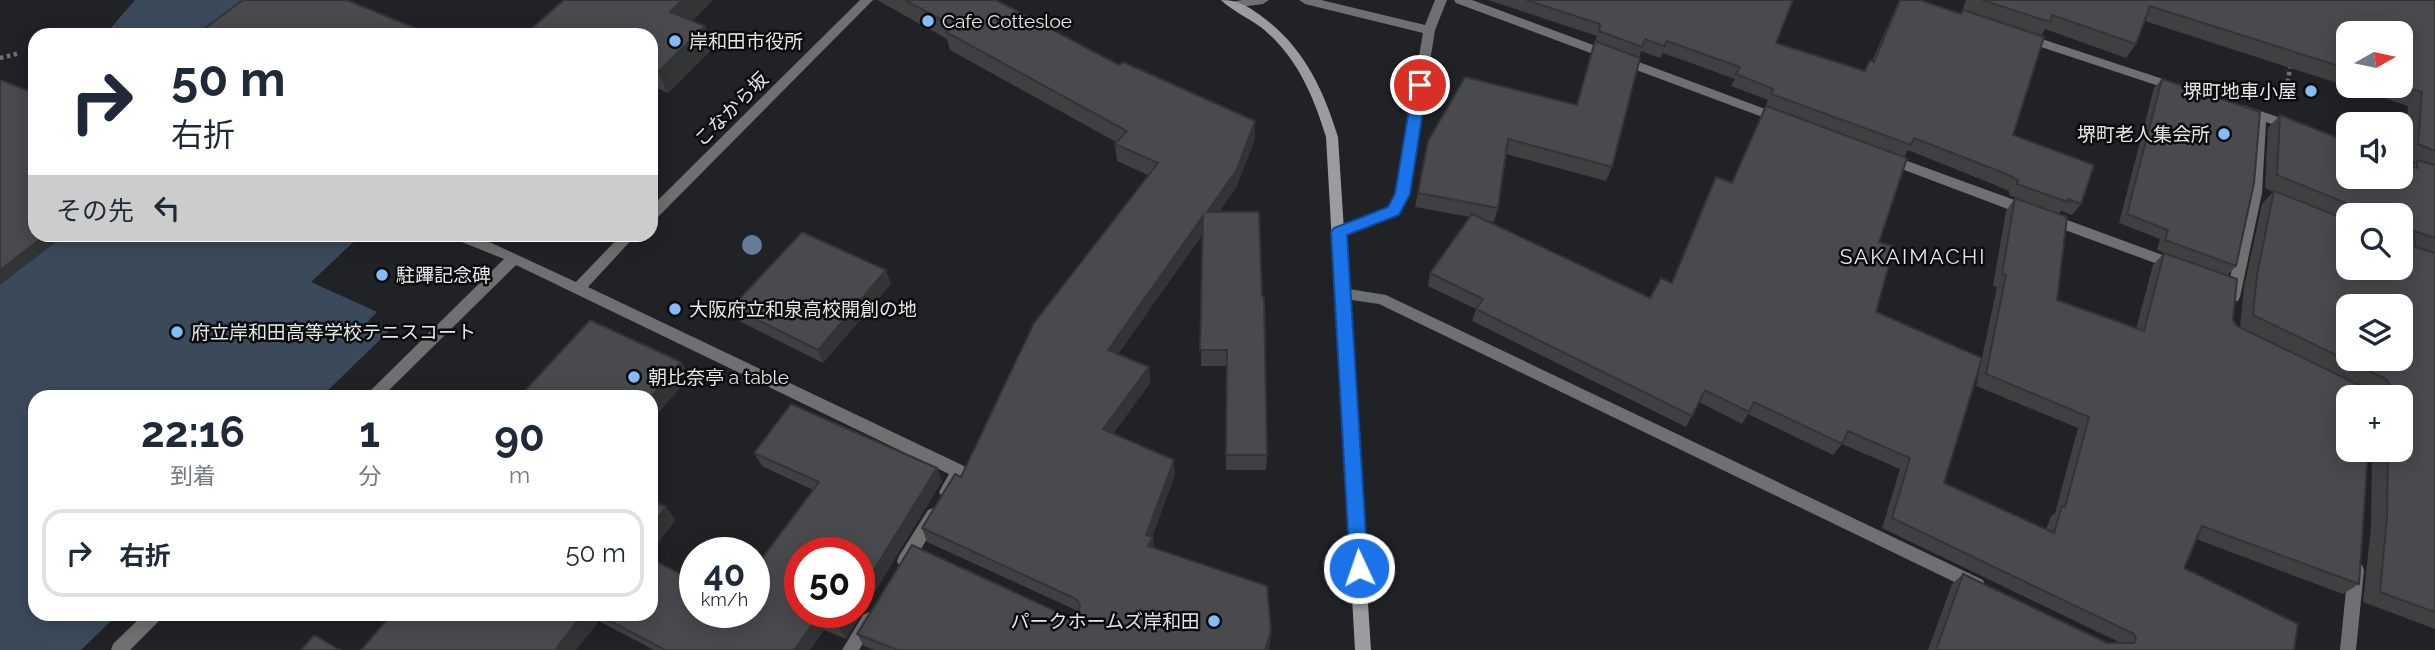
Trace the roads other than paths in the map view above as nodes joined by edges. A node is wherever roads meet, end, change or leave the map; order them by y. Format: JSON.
{"nodes":[{"id":1,"x":867,"y":0,"type":"edge"},
{"id":2,"x":1263,"y":0,"type":"edge"},
{"id":3,"x":1305,"y":0,"type":"edge"},
{"id":4,"x":1441,"y":0,"type":"edge"},
{"id":5,"x":1460,"y":0,"type":"edge"},
{"id":6,"x":1232,"y":2,"type":"edge"},
{"id":7,"x":1429,"y":30,"type":"junction"},
{"id":8,"x":2016,"y":34,"type":"edge"},
{"id":9,"x":2195,"y":94,"type":"edge"},
{"id":10,"x":2234,"y":107,"type":"edge"},
{"id":11,"x":2260,"y":116,"type":"junction"},
{"id":12,"x":1788,"y":122,"type":"edge"},
{"id":13,"x":2303,"y":131,"type":"edge"},
{"id":14,"x":1880,"y":156,"type":"edge"},
{"id":15,"x":658,"y":208,"type":"edge"},
{"id":16,"x":1339,"y":232,"type":"junction"},
{"id":17,"x":476,"y":242,"type":"edge"},
{"id":18,"x":623,"y":242,"type":"edge"},
{"id":19,"x":514,"y":258,"type":"junction"},
{"id":20,"x":2182,"y":268,"type":"edge"},
{"id":21,"x":578,"y":289,"type":"junction"},
{"id":22,"x":1343,"y":294,"type":"junction"},
{"id":23,"x":2232,"y":310,"type":"edge"},
{"id":24,"x":380,"y":390,"type":"edge"},
{"id":25,"x":2357,"y":555,"type":"edge"},
{"id":26,"x":894,"y":578,"type":"edge"},
{"id":27,"x":1986,"y":590,"type":"edge"},
{"id":28,"x":148,"y":621,"type":"edge"},
{"id":29,"x":864,"y":628,"type":"edge"},
{"id":30,"x":119,"y":650,"type":"edge"},
{"id":31,"x":850,"y":650,"type":"edge"},
{"id":32,"x":1363,"y":650,"type":"edge"},
{"id":33,"x":2348,"y":650,"type":"edge"}],
"edges":[{"from":1,"to":15,"type":"street","name":"こなから坂"},
{"from":2,"to":6,"type":"street"},
{"from":3,"to":7,"type":"street"},
{"from":4,"to":7,"type":"street"},
{"from":5,"to":12,"type":"street"},
{"from":6,"to":16,"type":"main road"},
{"from":7,"to":16,"type":"street"},
{"from":8,"to":9,"type":"street"},
{"from":10,"to":11,"type":"street"},
{"from":11,"to":13,"type":"street"},
{"from":11,"to":23,"type":"street"},
{"from":14,"to":20,"type":"street"},
{"from":16,"to":22,"type":"main road"},
{"from":17,"to":19,"type":"street"},
{"from":18,"to":21,"type":"street"},
{"from":19,"to":21,"type":"street"},
{"from":19,"to":24,"type":"street"},
{"from":21,"to":26,"type":"street"},
{"from":22,"to":27,"type":"street"},
{"from":22,"to":32,"type":"main road"},
{"from":25,"to":33,"type":"street"},
{"from":28,"to":30,"type":"street"},
{"from":29,"to":31,"type":"street"}]}
